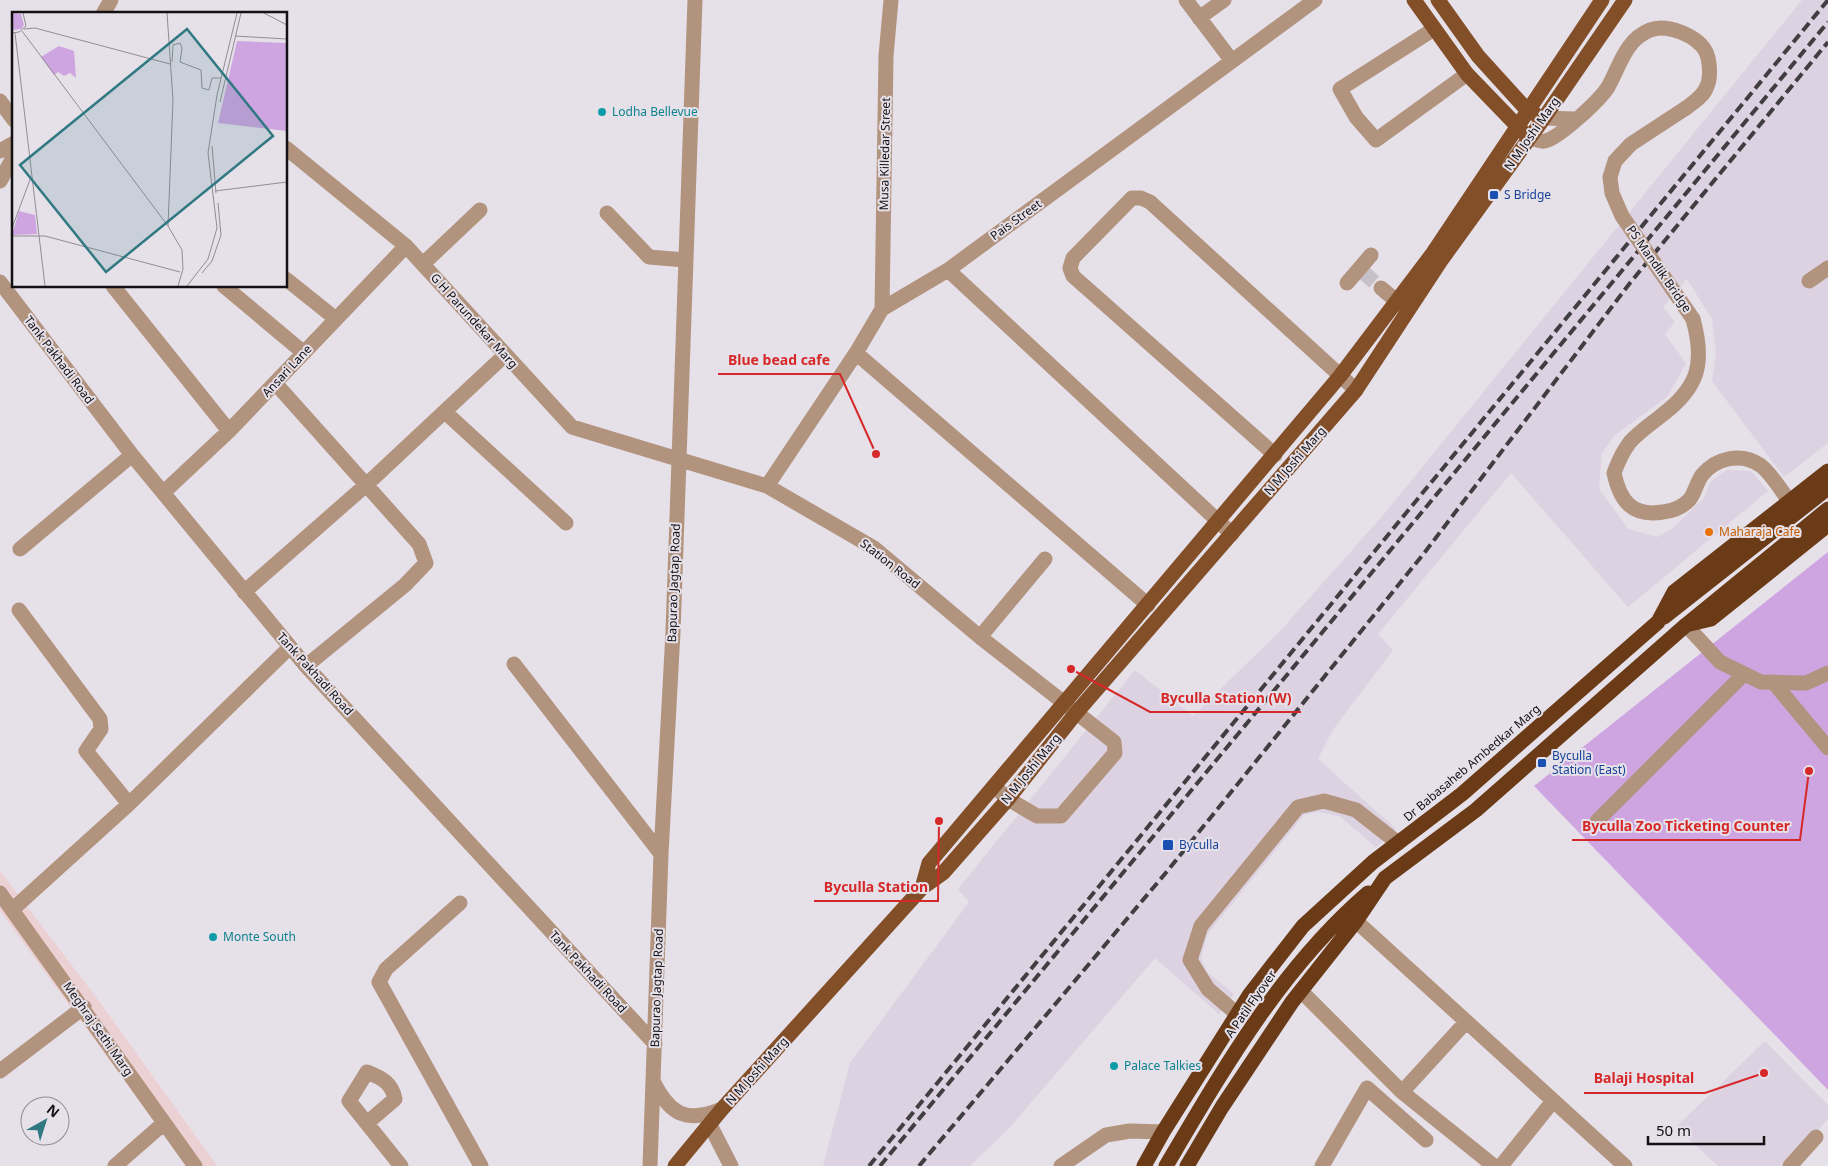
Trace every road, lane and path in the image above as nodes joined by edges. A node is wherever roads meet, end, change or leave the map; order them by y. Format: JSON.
{"nodes":[{"id":1,"x":695,"y":0,"type":"edge"},
{"id":2,"x":891,"y":0,"type":"edge"},
{"id":3,"x":1186,"y":0,"type":"edge"},
{"id":4,"x":1224,"y":0,"type":"edge"},
{"id":5,"x":1315,"y":0,"type":"edge"},
{"id":6,"x":1414,"y":0,"type":"edge"},
{"id":7,"x":1438,"y":0,"type":"edge"},
{"id":8,"x":1602,"y":0,"type":"edge"},
{"id":9,"x":1625,"y":0,"type":"edge"},
{"id":10,"x":1199,"y":18,"type":"junction"},
{"id":11,"x":1434,"y":29,"type":"junction"},
{"id":12,"x":1232,"y":61,"type":"junction"},
{"id":13,"x":1467,"y":74,"type":"junction"},
{"id":14,"x":0,"y":101,"type":"edge"},
{"id":15,"x":1527,"y":110,"type":"junction"},
{"id":16,"x":12,"y":117,"type":"edge"},
{"id":17,"x":1544,"y":118,"type":"junction"},
{"id":18,"x":1575,"y":118,"type":"junction"},
{"id":19,"x":1517,"y":128,"type":"junction"},
{"id":20,"x":1530,"y":138,"type":"junction"},
{"id":21,"x":12,"y":144,"type":"edge"},
{"id":22,"x":288,"y":150,"type":"edge"},
{"id":23,"x":0,"y":151,"type":"edge"},
{"id":24,"x":12,"y":160,"type":"edge"},
{"id":25,"x":0,"y":181,"type":"edge"},
{"id":26,"x":480,"y":210,"type":"dead end"},
{"id":27,"x":607,"y":214,"type":"dead end"},
{"id":28,"x":406,"y":246,"type":"junction"},
{"id":29,"x":1371,"y":255,"type":"dead end"},
{"id":30,"x":685,"y":260,"type":"junction"},
{"id":31,"x":423,"y":264,"type":"junction"},
{"id":32,"x":1828,"y":268,"type":"edge"},
{"id":33,"x":948,"y":270,"type":"junction"},
{"id":34,"x":288,"y":281,"type":"edge"},
{"id":35,"x":1809,"y":281,"type":"dead end"},
{"id":36,"x":0,"y":282,"type":"edge"},
{"id":37,"x":1347,"y":283,"type":"dead end"},
{"id":38,"x":116,"y":288,"type":"edge"},
{"id":39,"x":226,"y":288,"type":"edge"},
{"id":40,"x":1381,"y":288,"type":"tunnel mouth"},
{"id":41,"x":1396,"y":300,"type":"junction"},
{"id":42,"x":882,"y":309,"type":"junction"},
{"id":43,"x":1407,"y":310,"type":"junction"},
{"id":44,"x":336,"y":319,"type":"junction"},
{"id":45,"x":304,"y":353,"type":"junction"},
{"id":46,"x":856,"y":353,"type":"junction"},
{"id":47,"x":505,"y":355,"type":"junction"},
{"id":48,"x":1340,"y":376,"type":"junction"},
{"id":49,"x":276,"y":384,"type":"junction"},
{"id":50,"x":1356,"y":390,"type":"junction"},
{"id":51,"x":445,"y":412,"type":"junction"},
{"id":52,"x":1296,"y":429,"type":"junction"},
{"id":53,"x":229,"y":431,"type":"junction"},
{"id":54,"x":1310,"y":442,"type":"junction"},
{"id":55,"x":132,"y":455,"type":"junction"},
{"id":56,"x":1275,"y":455,"type":"junction"},
{"id":57,"x":677,"y":460,"type":"junction"},
{"id":58,"x":1828,"y":471,"type":"edge"},
{"id":59,"x":366,"y":485,"type":"junction"},
{"id":60,"x":767,"y":486,"type":"junction"},
{"id":61,"x":1828,"y":488,"type":"edge"},
{"id":62,"x":164,"y":492,"type":"junction"},
{"id":63,"x":1790,"y":501,"type":"junction"},
{"id":64,"x":1828,"y":509,"type":"edge"},
{"id":65,"x":1220,"y":522,"type":"junction"},
{"id":66,"x":566,"y":523,"type":"dead end"},
{"id":67,"x":1828,"y":525,"type":"edge"},
{"id":68,"x":1232,"y":534,"type":"junction"},
{"id":69,"x":20,"y":549,"type":"dead end"},
{"id":70,"x":1045,"y":559,"type":"dead end"},
{"id":71,"x":244,"y":592,"type":"junction"},
{"id":72,"x":1148,"y":605,"type":"junction"},
{"id":73,"x":19,"y":610,"type":"dead end"},
{"id":74,"x":1658,"y":622,"type":"junction"},
{"id":75,"x":1686,"y":625,"type":"junction"},
{"id":76,"x":980,"y":637,"type":"junction"},
{"id":77,"x":290,"y":647,"type":"junction"},
{"id":78,"x":514,"y":664,"type":"dead end"},
{"id":79,"x":306,"y":666,"type":"junction"},
{"id":80,"x":1828,"y":673,"type":"edge"},
{"id":81,"x":1744,"y":674,"type":"junction"},
{"id":82,"x":1773,"y":682,"type":"junction"},
{"id":83,"x":1070,"y":708,"type":"junction"},
{"id":84,"x":1828,"y":748,"type":"edge"},
{"id":85,"x":994,"y":786,"type":"junction"},
{"id":86,"x":1008,"y":799,"type":"junction"},
{"id":87,"x":129,"y":804,"type":"junction"},
{"id":88,"x":1597,"y":822,"type":"dead end"},
{"id":89,"x":1398,"y":843,"type":"junction"},
{"id":90,"x":661,"y":854,"type":"junction"},
{"id":91,"x":922,"y":888,"type":"junction"},
{"id":92,"x":0,"y":893,"type":"edge"},
{"id":93,"x":460,"y":903,"type":"dead end"},
{"id":94,"x":13,"y":909,"type":"junction"},
{"id":95,"x":1351,"y":916,"type":"junction"},
{"id":96,"x":1301,"y":991,"type":"junction"},
{"id":97,"x":84,"y":1007,"type":"junction"},
{"id":98,"x":1237,"y":1014,"type":"junction"},
{"id":99,"x":1466,"y":1022,"type":"junction"},
{"id":100,"x":655,"y":1044,"type":"junction"},
{"id":101,"x":0,"y":1071,"type":"edge"},
{"id":102,"x":653,"y":1082,"type":"junction"},
{"id":103,"x":1402,"y":1092,"type":"junction"},
{"id":104,"x":1553,"y":1101,"type":"junction"},
{"id":105,"x":722,"y":1109,"type":"junction"},
{"id":106,"x":164,"y":1123,"type":"junction"},
{"id":107,"x":367,"y":1123,"type":"dead end"},
{"id":108,"x":710,"y":1125,"type":"junction"},
{"id":109,"x":1163,"y":1132,"type":"junction"},
{"id":110,"x":1816,"y":1138,"type":"dead end"},
{"id":111,"x":1426,"y":1140,"type":"dead end"},
{"id":112,"x":114,"y":1166,"type":"edge"},
{"id":113,"x":195,"y":1166,"type":"edge"},
{"id":114,"x":401,"y":1166,"type":"edge"},
{"id":115,"x":482,"y":1166,"type":"edge"},
{"id":116,"x":650,"y":1166,"type":"edge"},
{"id":117,"x":675,"y":1166,"type":"edge"},
{"id":118,"x":732,"y":1166,"type":"edge"},
{"id":119,"x":1061,"y":1166,"type":"edge"},
{"id":120,"x":1144,"y":1166,"type":"edge"},
{"id":121,"x":1166,"y":1166,"type":"edge"},
{"id":122,"x":1187,"y":1166,"type":"edge"},
{"id":123,"x":1322,"y":1166,"type":"edge"},
{"id":124,"x":1494,"y":1166,"type":"edge"},
{"id":125,"x":1501,"y":1166,"type":"edge"},
{"id":126,"x":1624,"y":1166,"type":"edge"},
{"id":127,"x":1790,"y":1166,"type":"edge"}],
"edges":[{"from":1,"to":30,"type":"street","name":"Bapurao Jagtap Road"},
{"from":2,"to":42,"type":"street","name":"Musa Killedar Street"},
{"from":3,"to":10,"type":"street"},
{"from":4,"to":10,"type":"street"},
{"from":5,"to":12,"type":"street","name":"Pais Street"},
{"from":6,"to":11,"type":"main road"},
{"from":7,"to":15,"type":"main road"},
{"from":8,"to":15,"type":"main road","name":"N M Joshi Marg"},
{"from":9,"to":17,"type":"main road","name":"N M Joshi Marg"},
{"from":10,"to":12,"type":"street"},
{"from":11,"to":13,"type":"main road"},
{"from":11,"to":13,"type":"street"},
{"from":12,"to":33,"type":"street","name":"Pais Street"},
{"from":13,"to":19,"type":"main road"},
{"from":14,"to":16,"type":"street"},
{"from":15,"to":17,"type":"main road"},
{"from":15,"to":19,"type":"main road","name":"N M Joshi Marg"},
{"from":17,"to":18,"type":"street"},
{"from":17,"to":20,"type":"main road","name":"N M Joshi Marg"},
{"from":18,"to":20,"type":"street"},
{"from":18,"to":63,"type":"street","name":"PS Mandlik Bridge","bridge":true},
{"from":19,"to":20,"type":"main road"},
{"from":19,"to":41,"type":"main road","name":"N M Joshi Marg"},
{"from":20,"to":43,"type":"main road","name":"N M Joshi Marg"},
{"from":21,"to":23,"type":"street"},
{"from":22,"to":28,"type":"street","name":"G H Parundekar Marg"},
{"from":24,"to":25,"type":"street"},
{"from":26,"to":31,"type":"street"},
{"from":27,"to":30,"type":"street"},
{"from":28,"to":31,"type":"street","name":"G H Parundekar Marg"},
{"from":28,"to":44,"type":"street","name":"Ansari Lane"},
{"from":29,"to":37,"type":"street"},
{"from":30,"to":57,"type":"street","name":"Bapurao Jagtap Road"},
{"from":31,"to":47,"type":"street","name":"G H Parundekar Marg"},
{"from":32,"to":35,"type":"street"},
{"from":33,"to":42,"type":"street","name":"Pais Street"},
{"from":33,"to":65,"type":"street"},
{"from":34,"to":44,"type":"street"},
{"from":36,"to":55,"type":"street","name":"Tank Pakhadi Road"},
{"from":38,"to":53,"type":"street"},
{"from":39,"to":45,"type":"street"},
{"from":40,"to":41,"type":"street"},
{"from":41,"to":43,"type":"street"},
{"from":41,"to":48,"type":"main road","name":"N M Joshi Marg"},
{"from":42,"to":46,"type":"street","name":"Pais Street"},
{"from":43,"to":50,"type":"main road","name":"N M Joshi Marg"},
{"from":44,"to":45,"type":"street","name":"Ansari Lane"},
{"from":45,"to":49,"type":"street","name":"Ansari Lane"},
{"from":46,"to":60,"type":"street","name":"Pais Street"},
{"from":46,"to":72,"type":"street"},
{"from":47,"to":51,"type":"street"},
{"from":47,"to":57,"type":"street","name":"G H Parundekar Marg"},
{"from":48,"to":50,"type":"street"},
{"from":48,"to":52,"type":"main road","name":"N M Joshi Marg"},
{"from":48,"to":56,"type":"street"},
{"from":49,"to":53,"type":"street","name":"Ansari Lane"},
{"from":49,"to":59,"type":"street"},
{"from":50,"to":54,"type":"main road","name":"N M Joshi Marg"},
{"from":51,"to":59,"type":"street"},
{"from":51,"to":66,"type":"street"},
{"from":52,"to":54,"type":"main road"},
{"from":52,"to":56,"type":"main road","name":"N M Joshi Marg"},
{"from":53,"to":62,"type":"street","name":"Ansari Lane"},
{"from":54,"to":68,"type":"main road","name":"N M Joshi Marg"},
{"from":55,"to":62,"type":"street","name":"Tank Pakhadi Road"},
{"from":55,"to":69,"type":"street"},
{"from":56,"to":65,"type":"main road","name":"N M Joshi Marg"},
{"from":57,"to":60,"type":"street","name":"Station Road"},
{"from":57,"to":90,"type":"street","name":"Bapurao Jagtap Road"},
{"from":58,"to":63,"type":"highway","name":"Dr Babasaheb Ambedkar Marg"},
{"from":59,"to":71,"type":"street"},
{"from":59,"to":79,"type":"street"},
{"from":60,"to":76,"type":"street","name":"Station Road"},
{"from":61,"to":74,"type":"highway"},
{"from":62,"to":71,"type":"street","name":"Tank Pakhadi Road"},
{"from":63,"to":74,"type":"highway","name":"Dr Babasaheb Ambedkar Marg"},
{"from":64,"to":75,"type":"highway","name":"A Patil Flyover"},
{"from":65,"to":68,"type":"street"},
{"from":65,"to":72,"type":"main road","name":"N M Joshi Marg"},
{"from":67,"to":75,"type":"highway"},
{"from":68,"to":83,"type":"main road","name":"N M Joshi Marg"},
{"from":70,"to":76,"type":"street"},
{"from":71,"to":77,"type":"street","name":"Tank Pakhadi Road"},
{"from":72,"to":83,"type":"main road","name":"N M Joshi Marg"},
{"from":73,"to":87,"type":"street"},
{"from":74,"to":89,"type":"highway","name":"Dr Babasaheb Ambedkar Marg"},
{"from":75,"to":81,"type":"street"},
{"from":75,"to":95,"type":"highway","name":"A Patil Flyover"},
{"from":76,"to":83,"type":"street","name":"Station Road"},
{"from":77,"to":79,"type":"street","name":"Tank Pakhadi Road"},
{"from":77,"to":87,"type":"street"},
{"from":78,"to":90,"type":"street"},
{"from":79,"to":100,"type":"street","name":"Tank Pakhadi Road"},
{"from":80,"to":82,"type":"street"},
{"from":81,"to":82,"type":"street"},
{"from":81,"to":88,"type":"street"},
{"from":82,"to":84,"type":"street"},
{"from":83,"to":85,"type":"main road","name":"N M Joshi Marg"},
{"from":83,"to":86,"type":"main road","name":"N M Joshi Marg"},
{"from":83,"to":86,"type":"street","name":"Station Road"},
{"from":85,"to":86,"type":"street","name":"Station Road"},
{"from":85,"to":91,"type":"main road","name":"N M Joshi Marg"},
{"from":86,"to":91,"type":"main road","name":"N M Joshi Marg"},
{"from":87,"to":94,"type":"street"},
{"from":89,"to":98,"type":"highway","name":"Dr Babasaheb Ambedkar Marg"},
{"from":89,"to":98,"type":"street"},
{"from":90,"to":100,"type":"street","name":"Bapurao Jagtap Road"},
{"from":91,"to":105,"type":"main road","name":"N M Joshi Marg"},
{"from":92,"to":94,"type":"street","name":"Meghraj Sethi Marg"},
{"from":93,"to":115,"type":"street"},
{"from":94,"to":97,"type":"street","name":"Meghraj Sethi Marg"},
{"from":95,"to":96,"type":"highway"},
{"from":95,"to":99,"type":"street"},
{"from":95,"to":121,"type":"highway","name":"A Patil Flyover"},
{"from":96,"to":103,"type":"street"},
{"from":96,"to":122,"type":"highway"},
{"from":97,"to":101,"type":"street"},
{"from":97,"to":106,"type":"street","name":"Meghraj Sethi Marg"},
{"from":98,"to":109,"type":"highway","name":"Dr Babasaheb Ambedkar Marg"},
{"from":99,"to":103,"type":"street"},
{"from":99,"to":104,"type":"street"},
{"from":100,"to":102,"type":"street","name":"Bapurao Jagtap Road"},
{"from":102,"to":105,"type":"street"},
{"from":102,"to":116,"type":"street","name":"Bapurao Jagtap Road"},
{"from":103,"to":124,"type":"street"},
{"from":104,"to":125,"type":"street"},
{"from":104,"to":126,"type":"street"},
{"from":105,"to":108,"type":"main road","name":"N M Joshi Marg"},
{"from":106,"to":112,"type":"street"},
{"from":106,"to":113,"type":"street","name":"Meghraj Sethi Marg"},
{"from":107,"to":114,"type":"street"},
{"from":108,"to":117,"type":"main road","name":"N M Joshi Marg"},
{"from":108,"to":118,"type":"street"},
{"from":109,"to":119,"type":"street"},
{"from":109,"to":120,"type":"highway","name":"Dr Babasaheb Ambedkar Marg"},
{"from":110,"to":127,"type":"street"},
{"from":111,"to":123,"type":"street"}]}
